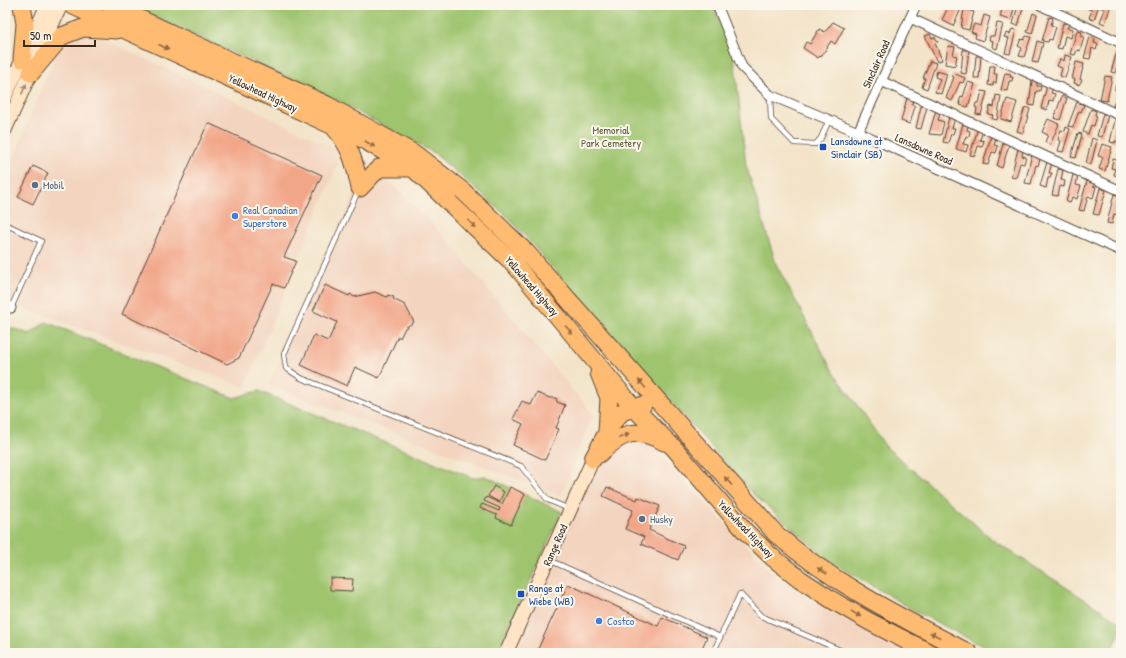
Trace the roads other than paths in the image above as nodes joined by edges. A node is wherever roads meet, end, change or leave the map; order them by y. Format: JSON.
{"nodes":[{"id":1,"x":22,"y":5,"type":"edge"},
{"id":2,"x":47,"y":5,"type":"edge"},
{"id":3,"x":62,"y":5,"type":"edge"},
{"id":4,"x":71,"y":5,"type":"edge"},
{"id":5,"x":110,"y":5,"type":"edge"},
{"id":6,"x":717,"y":5,"type":"edge"},
{"id":7,"x":916,"y":5,"type":"edge"},
{"id":8,"x":1040,"y":5,"type":"edge"},
{"id":9,"x":128,"y":17,"type":"edge"},
{"id":10,"x":910,"y":18,"type":"junction"},
{"id":11,"x":1121,"y":42,"type":"edge"},
{"id":12,"x":22,"y":58,"type":"junction"},
{"id":13,"x":30,"y":73,"type":"junction"},
{"id":14,"x":881,"y":81,"type":"junction"},
{"id":15,"x":770,"y":95,"type":"junction"},
{"id":16,"x":5,"y":97,"type":"edge"},
{"id":17,"x":1121,"y":116,"type":"edge"},
{"id":18,"x":829,"y":120,"type":"junction"},
{"id":19,"x":333,"y":126,"type":"junction"},
{"id":20,"x":5,"y":130,"type":"edge"},
{"id":21,"x":858,"y":132,"type":"junction"},
{"id":22,"x":414,"y":169,"type":"junction"},
{"id":23,"x":360,"y":188,"type":"junction"},
{"id":24,"x":1121,"y":191,"type":"edge"},
{"id":25,"x":5,"y":224,"type":"edge"},
{"id":26,"x":1121,"y":251,"type":"edge"},
{"id":27,"x":8,"y":307,"type":"edge"},
{"id":28,"x":590,"y":354,"type":"junction"},
{"id":29,"x":634,"y":408,"type":"junction"},
{"id":30,"x":668,"y":413,"type":"junction"},
{"id":31,"x":607,"y":432,"type":"junction"},
{"id":32,"x":674,"y":448,"type":"junction"},
{"id":33,"x":593,"y":459,"type":"junction"},
{"id":34,"x":571,"y":509,"type":"junction"},
{"id":35,"x":548,"y":560,"type":"junction"},
{"id":36,"x":720,"y":637,"type":"junction"},
{"id":37,"x":506,"y":653,"type":"edge"},
{"id":38,"x":713,"y":653,"type":"edge"},
{"id":39,"x":847,"y":653,"type":"edge"},
{"id":40,"x":930,"y":653,"type":"edge"},
{"id":41,"x":969,"y":653,"type":"edge"}],
"edges":[{"from":1,"to":12,"type":"highway"},
{"from":2,"to":12,"type":"main road"},
{"from":3,"to":13,"type":"main road"},
{"from":4,"to":9,"type":"highway","name":"Yellowhead Highway"},
{"from":5,"to":9,"type":"highway","name":"Yellowhead Highway"},
{"from":6,"to":15,"type":"street","name":"Lansdowne Road"},
{"from":7,"to":10,"type":"street","name":"Sinclair Road"},
{"from":8,"to":11,"type":"street"},
{"from":9,"to":13,"type":"highway"},
{"from":9,"to":19,"type":"highway","name":"Yellowhead Highway","one_way":true},
{"from":30,"to":9,"type":"highway","name":"Yellowhead Highway","one_way":true},
{"from":10,"to":14,"type":"street","name":"Sinclair Road"},
{"from":10,"to":17,"type":"street"},
{"from":12,"to":16,"type":"main road"},
{"from":20,"to":13,"type":"main road","one_way":true},
{"from":14,"to":21,"type":"street","name":"Sinclair Road"},
{"from":14,"to":24,"type":"street"},
{"from":15,"to":18,"type":"street","name":"Lansdowne Road"},
{"from":15,"to":18,"type":"lane"},
{"from":18,"to":21,"type":"street","name":"Lansdowne Road"},
{"from":19,"to":22,"type":"highway","name":"Yellowhead Highway","one_way":true},
{"from":19,"to":23,"type":"highway"},
{"from":21,"to":26,"type":"street","name":"Lansdowne Road"},
{"from":22,"to":23,"type":"highway"},
{"from":22,"to":28,"type":"highway","name":"Yellowhead Highway","one_way":true},
{"from":23,"to":34,"type":"lane"},
{"from":25,"to":27,"type":"lane"},
{"from":28,"to":29,"type":"highway","name":"Yellowhead Highway"},
{"from":28,"to":31,"type":"highway"},
{"from":29,"to":30,"type":"highway"},
{"from":29,"to":31,"type":"highway"},
{"from":29,"to":32,"type":"highway","name":"Yellowhead Highway"},
{"from":41,"to":30,"type":"highway","name":"Yellowhead Highway","one_way":true},
{"from":31,"to":33,"type":"highway"},
{"from":33,"to":32,"type":"highway","one_way":true},
{"from":32,"to":40,"type":"highway","name":"Yellowhead Highway","one_way":true},
{"from":33,"to":34,"type":"main road","name":"Range Road"},
{"from":34,"to":35,"type":"main road","name":"Range Road"},
{"from":35,"to":36,"type":"lane"},
{"from":35,"to":37,"type":"main road","name":"Range Road"},
{"from":36,"to":38,"type":"lane"},
{"from":36,"to":39,"type":"lane"}]}
